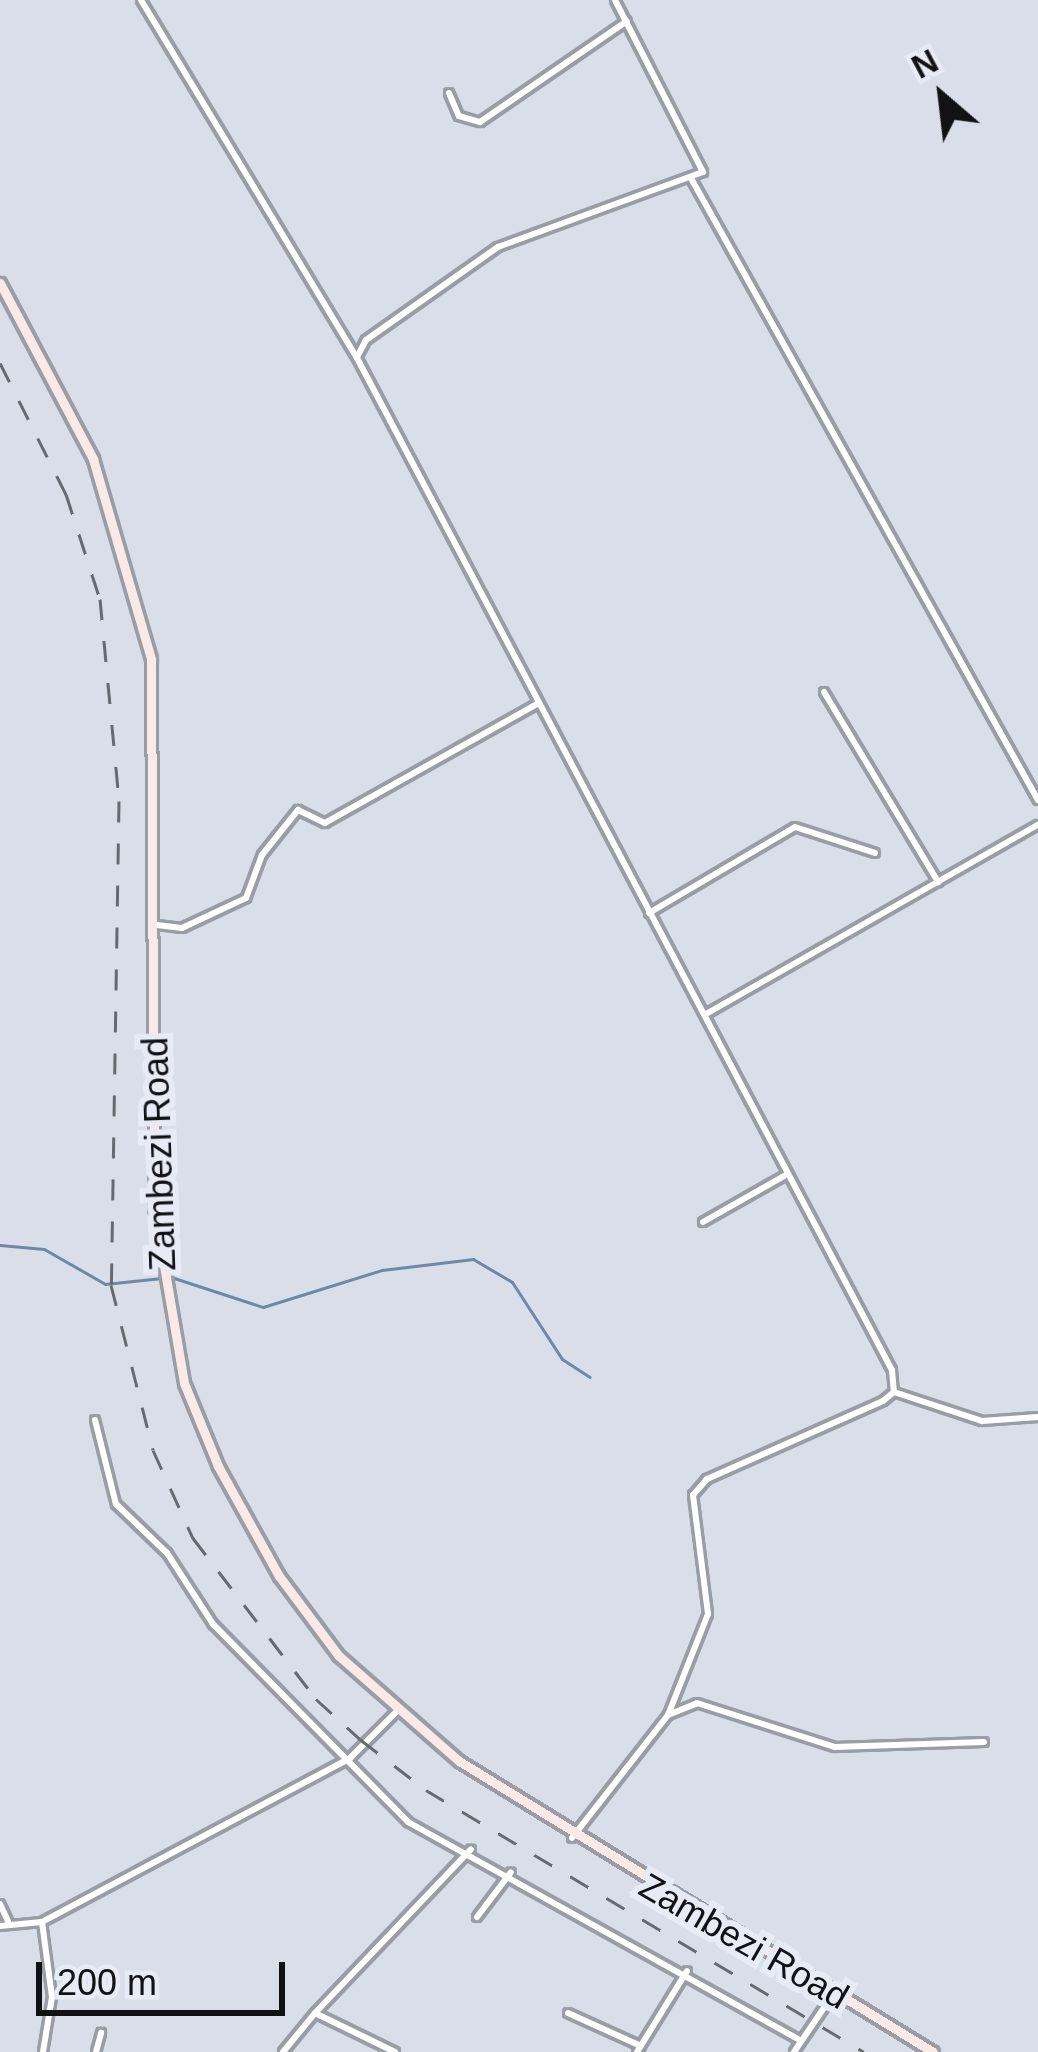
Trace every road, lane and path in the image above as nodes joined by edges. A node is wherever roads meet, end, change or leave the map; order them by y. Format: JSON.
{"nodes":[{"id":1,"x":141,"y":0,"type":"edge"},
{"id":2,"x":615,"y":0,"type":"edge"},
{"id":3,"x":627,"y":21,"type":"junction"},
{"id":4,"x":449,"y":93,"type":"dead end"},
{"id":5,"x":692,"y":181,"type":"junction"},
{"id":6,"x":0,"y":284,"type":"edge"},
{"id":7,"x":357,"y":358,"type":"junction"},
{"id":8,"x":824,"y":692,"type":"dead end"},
{"id":9,"x":539,"y":703,"type":"junction"},
{"id":10,"x":1038,"y":800,"type":"edge"},
{"id":11,"x":1038,"y":825,"type":"edge"},
{"id":12,"x":875,"y":853,"type":"dead end"},
{"id":13,"x":938,"y":882,"type":"junction"},
{"id":14,"x":649,"y":913,"type":"junction"},
{"id":15,"x":157,"y":925,"type":"junction"},
{"id":16,"x":706,"y":1014,"type":"junction"},
{"id":17,"x":785,"y":1175,"type":"junction"},
{"id":18,"x":704,"y":1222,"type":"dead end"},
{"id":19,"x":894,"y":1392,"type":"junction"},
{"id":20,"x":1038,"y":1417,"type":"edge"},
{"id":21,"x":95,"y":1420,"type":"dead end"},
{"id":22,"x":398,"y":1711,"type":"junction"},
{"id":23,"x":668,"y":1714,"type":"junction"},
{"id":24,"x":984,"y":1742,"type":"dead end"},
{"id":25,"x":350,"y":1758,"type":"junction"},
{"id":26,"x":572,"y":1838,"type":"junction"},
{"id":27,"x":471,"y":1849,"type":"junction"},
{"id":28,"x":511,"y":1872,"type":"junction"},
{"id":29,"x":0,"y":1904,"type":"edge"},
{"id":30,"x":477,"y":1917,"type":"dead end"},
{"id":31,"x":42,"y":1922,"type":"junction"},
{"id":32,"x":4,"y":1923,"type":"edge"},
{"id":33,"x":687,"y":1971,"type":"junction"},
{"id":34,"x":834,"y":1994,"type":"junction"},
{"id":35,"x":315,"y":2013,"type":"junction"},
{"id":36,"x":568,"y":2013,"type":"dead end"},
{"id":37,"x":100,"y":2033,"type":"dead end"},
{"id":38,"x":798,"y":2039,"type":"junction"},
{"id":39,"x":639,"y":2049,"type":"edge"},
{"id":40,"x":43,"y":2052,"type":"edge"},
{"id":41,"x":96,"y":2052,"type":"edge"},
{"id":42,"x":283,"y":2052,"type":"edge"},
{"id":43,"x":395,"y":2052,"type":"edge"},
{"id":44,"x":794,"y":2052,"type":"edge"},
{"id":45,"x":933,"y":2052,"type":"edge"}],
"edges":[{"from":1,"to":7,"type":"street"},
{"from":2,"to":3,"type":"street"},
{"from":3,"to":4,"type":"street"},
{"from":3,"to":5,"type":"street"},
{"from":5,"to":7,"type":"street"},
{"from":5,"to":10,"type":"street"},
{"from":6,"to":15,"type":"main road","name":"Zambezi Road"},
{"from":7,"to":9,"type":"street"},
{"from":8,"to":13,"type":"street"},
{"from":9,"to":14,"type":"street"},
{"from":9,"to":15,"type":"street"},
{"from":11,"to":13,"type":"street"},
{"from":12,"to":14,"type":"street"},
{"from":13,"to":16,"type":"street"},
{"from":14,"to":16,"type":"street"},
{"from":15,"to":22,"type":"main road","name":"Zambezi Road"},
{"from":16,"to":17,"type":"street"},
{"from":17,"to":18,"type":"street"},
{"from":17,"to":19,"type":"street"},
{"from":19,"to":20,"type":"street"},
{"from":19,"to":23,"type":"street"},
{"from":21,"to":25,"type":"street"},
{"from":22,"to":25,"type":"street"},
{"from":22,"to":26,"type":"main road","name":"Zambezi Road"},
{"from":23,"to":24,"type":"street"},
{"from":23,"to":26,"type":"street"},
{"from":25,"to":27,"type":"street"},
{"from":25,"to":31,"type":"street"},
{"from":26,"to":34,"type":"main road","name":"Zambezi Road"},
{"from":27,"to":28,"type":"street"},
{"from":27,"to":35,"type":"street"},
{"from":28,"to":30,"type":"street"},
{"from":28,"to":33,"type":"street"},
{"from":29,"to":32,"type":"street"},
{"from":31,"to":32,"type":"street"},
{"from":31,"to":40,"type":"street"},
{"from":33,"to":38,"type":"street"},
{"from":33,"to":39,"type":"street"},
{"from":34,"to":38,"type":"street"},
{"from":34,"to":45,"type":"main road","name":"Zambezi Road"},
{"from":35,"to":42,"type":"street"},
{"from":35,"to":43,"type":"street"},
{"from":36,"to":39,"type":"street"},
{"from":37,"to":41,"type":"street"},
{"from":38,"to":44,"type":"street"}]}
